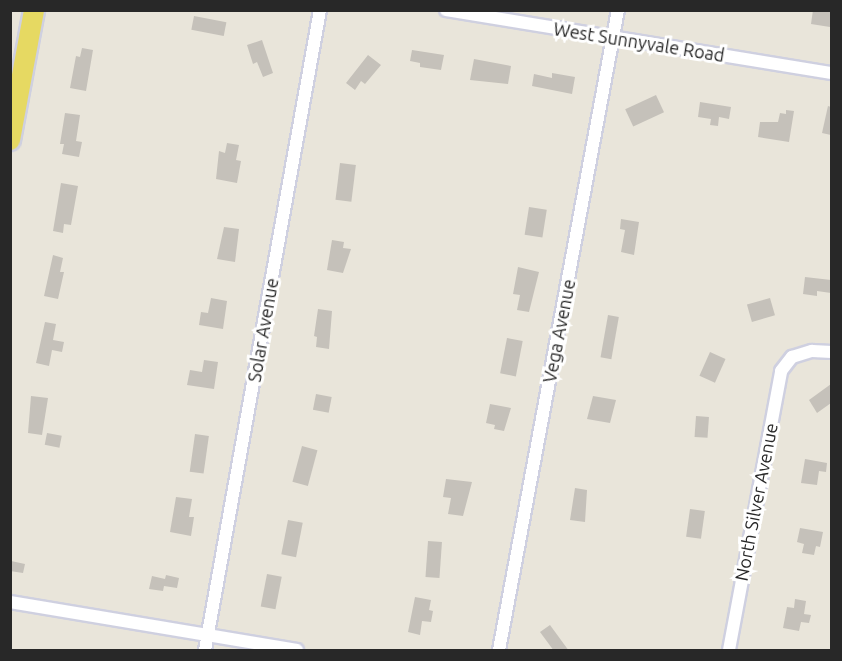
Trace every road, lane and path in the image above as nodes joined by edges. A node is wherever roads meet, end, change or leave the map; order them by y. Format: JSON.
{"nodes":[{"id":1,"x":34,"y":10,"type":"edge"},
{"id":2,"x":320,"y":10,"type":"edge"},
{"id":3,"x":446,"y":10,"type":"edge"},
{"id":4,"x":618,"y":10,"type":"edge"},
{"id":5,"x":613,"y":38,"type":"junction"},
{"id":6,"x":831,"y":73,"type":"edge"},
{"id":7,"x":10,"y":140,"type":"edge"},
{"id":8,"x":831,"y":352,"type":"edge"},
{"id":9,"x":10,"y":602,"type":"edge"},
{"id":10,"x":208,"y":636,"type":"junction"},
{"id":11,"x":205,"y":651,"type":"edge"},
{"id":12,"x":297,"y":651,"type":"edge"},
{"id":13,"x":499,"y":651,"type":"edge"},
{"id":14,"x":729,"y":651,"type":"edge"}],
"edges":[{"from":1,"to":7,"type":"main road"},
{"from":2,"to":10,"type":"street","name":"Solar Avenue"},
{"from":3,"to":5,"type":"street","name":"West Sunnyvale Road"},
{"from":4,"to":5,"type":"street","name":"Vega Avenue"},
{"from":5,"to":6,"type":"street","name":"West Sunnyvale Road"},
{"from":5,"to":13,"type":"street","name":"Vega Avenue"},
{"from":8,"to":14,"type":"street","name":"North Silver Avenue"},
{"from":9,"to":10,"type":"street"},
{"from":10,"to":11,"type":"street","name":"Solar Avenue"},
{"from":10,"to":12,"type":"street"}]}
